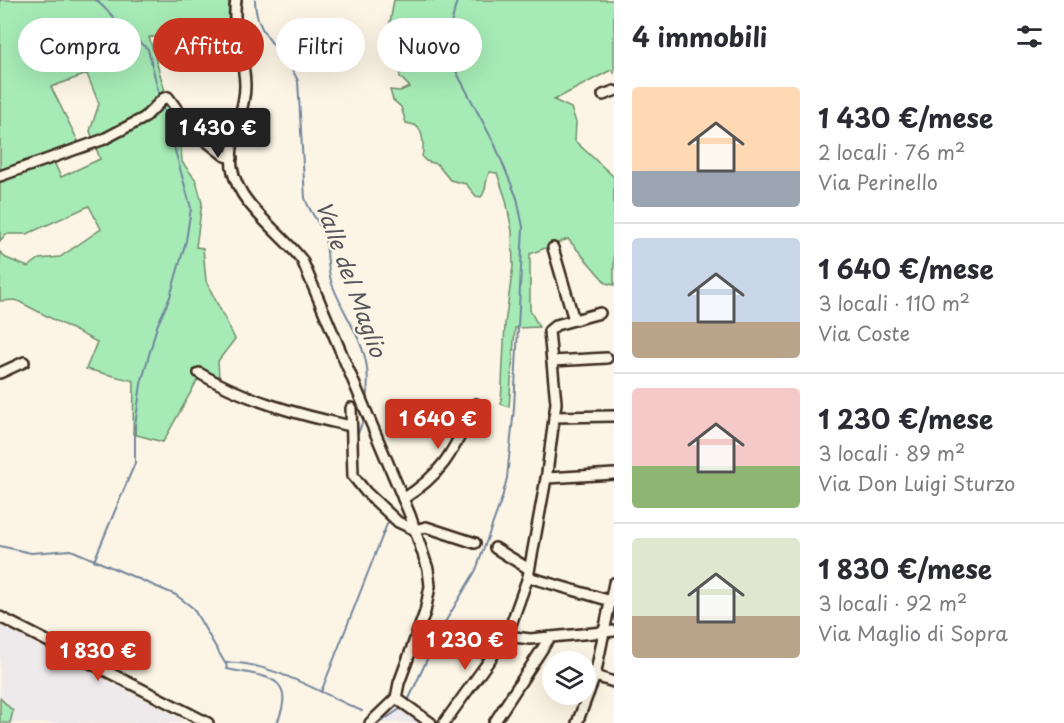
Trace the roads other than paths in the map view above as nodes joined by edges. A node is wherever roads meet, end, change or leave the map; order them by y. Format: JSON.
{"nodes":[{"id":1,"x":236,"y":0,"type":"edge"},
{"id":2,"x":614,"y":91,"type":"edge"},
{"id":3,"x":603,"y":95,"type":"dead end"},
{"id":4,"x":232,"y":158,"type":"junction"},
{"id":5,"x":0,"y":176,"type":"edge"},
{"id":6,"x":553,"y":248,"type":"dead end"},
{"id":7,"x":600,"y":313,"type":"dead end"},
{"id":8,"x":574,"y":320,"type":"junction"},
{"id":9,"x":607,"y":358,"type":"dead end"},
{"id":10,"x":552,"y":361,"type":"junction"},
{"id":11,"x":24,"y":362,"type":"dead end"},
{"id":12,"x":0,"y":373,"type":"edge"},
{"id":13,"x":199,"y":373,"type":"dead end"},
{"id":14,"x":476,"y":404,"type":"dead end"},
{"id":15,"x":351,"y":408,"type":"dead end"},
{"id":16,"x":554,"y":417,"type":"junction"},
{"id":17,"x":614,"y":417,"type":"edge"},
{"id":18,"x":351,"y":426,"type":"junction"},
{"id":19,"x":614,"y":474,"type":"edge"},
{"id":20,"x":547,"y":478,"type":"junction"},
{"id":21,"x":403,"y":499,"type":"junction"},
{"id":22,"x":415,"y":530,"type":"junction"},
{"id":23,"x":475,"y":543,"type":"dead end"},
{"id":24,"x":495,"y":548,"type":"dead end"},
{"id":25,"x":528,"y":573,"type":"junction"},
{"id":26,"x":614,"y":583,"type":"edge"},
{"id":27,"x":611,"y":601,"type":"junction"},
{"id":28,"x":0,"y":616,"type":"edge"},
{"id":29,"x":610,"y":630,"type":"edge"},
{"id":30,"x":507,"y":636,"type":"junction"},
{"id":31,"x":550,"y":637,"type":"junction"},
{"id":32,"x":596,"y":673,"type":"edge"},
{"id":33,"x":596,"y":676,"type":"edge"},
{"id":34,"x":614,"y":682,"type":"edge"},
{"id":35,"x":396,"y":698,"type":"junction"},
{"id":36,"x":584,"y":705,"type":"edge"},
{"id":37,"x":208,"y":723,"type":"edge"},
{"id":38,"x":370,"y":723,"type":"edge"},
{"id":39,"x":431,"y":723,"type":"edge"},
{"id":40,"x":444,"y":723,"type":"edge"},
{"id":41,"x":494,"y":723,"type":"edge"},
{"id":42,"x":577,"y":723,"type":"edge"}],
"edges":[{"from":1,"to":4,"type":"street"},
{"from":2,"to":3,"type":"street"},
{"from":4,"to":5,"type":"street"},
{"from":4,"to":21,"type":"street"},
{"from":6,"to":8,"type":"street"},
{"from":7,"to":8,"type":"street"},
{"from":8,"to":10,"type":"street"},
{"from":9,"to":10,"type":"street"},
{"from":10,"to":16,"type":"street"},
{"from":11,"to":12,"type":"street"},
{"from":13,"to":18,"type":"street"},
{"from":14,"to":21,"type":"street"},
{"from":15,"to":18,"type":"street"},
{"from":16,"to":17,"type":"street"},
{"from":16,"to":20,"type":"street"},
{"from":18,"to":22,"type":"street"},
{"from":19,"to":20,"type":"street"},
{"from":20,"to":25,"type":"street"},
{"from":21,"to":22,"type":"street"},
{"from":22,"to":23,"type":"street"},
{"from":22,"to":35,"type":"street"},
{"from":24,"to":25,"type":"street"},
{"from":25,"to":27,"type":"street"},
{"from":25,"to":30,"type":"street"},
{"from":26,"to":27,"type":"street"},
{"from":27,"to":29,"type":"street"},
{"from":28,"to":37,"type":"street"},
{"from":29,"to":31,"type":"street"},
{"from":29,"to":32,"type":"street"},
{"from":30,"to":31,"type":"street"},
{"from":30,"to":40,"type":"street"},
{"from":31,"to":41,"type":"street"},
{"from":33,"to":34,"type":"street"},
{"from":35,"to":38,"type":"street"},
{"from":35,"to":39,"type":"street"},
{"from":36,"to":42,"type":"street"}]}
